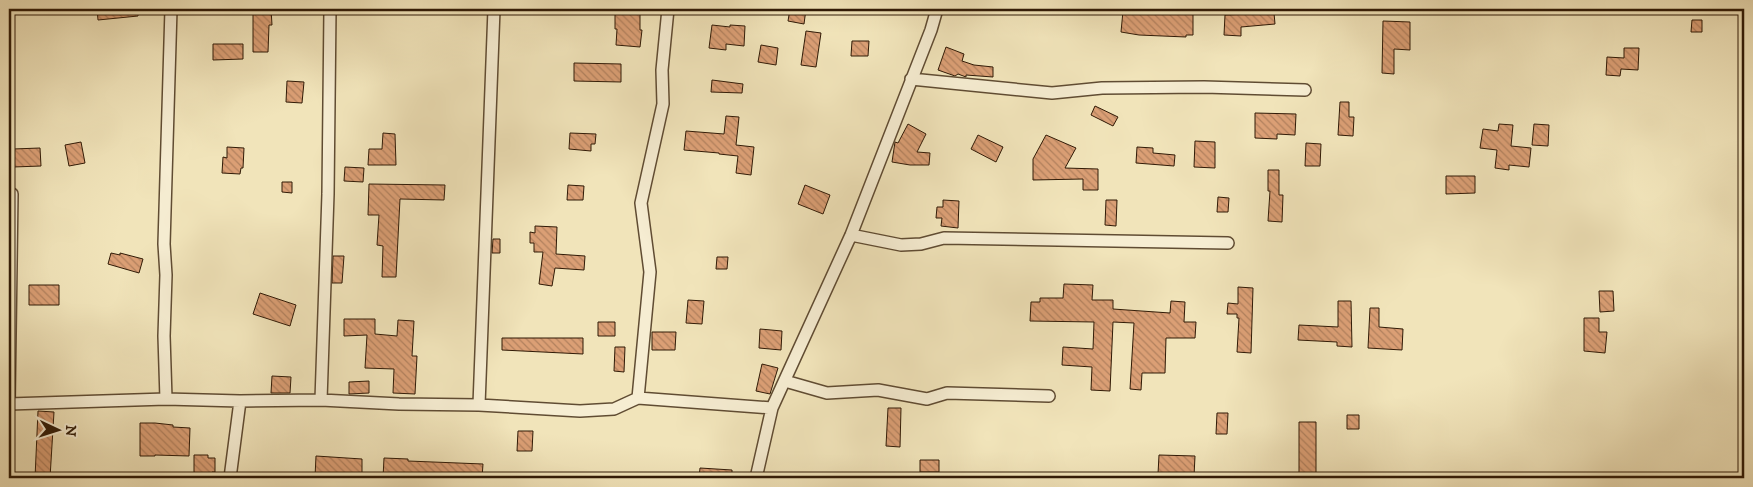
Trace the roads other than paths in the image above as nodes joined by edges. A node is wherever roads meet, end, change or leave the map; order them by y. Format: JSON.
{"nodes":[{"id":1,"x":171,"y":9,"type":"edge"},
{"id":2,"x":330,"y":9,"type":"edge"},
{"id":3,"x":494,"y":9,"type":"edge"},
{"id":4,"x":668,"y":9,"type":"edge"},
{"id":5,"x":937,"y":9,"type":"edge"},
{"id":6,"x":911,"y":79,"type":"junction"},
{"id":7,"x":1305,"y":90,"type":"dead end"},
{"id":8,"x":12,"y":194,"type":"dead end"},
{"id":9,"x":850,"y":234,"type":"junction"},
{"id":10,"x":1228,"y":243,"type":"dead end"},
{"id":11,"x":785,"y":381,"type":"junction"},
{"id":12,"x":1049,"y":396,"type":"dead end"},
{"id":13,"x":638,"y":398,"type":"junction"},
{"id":14,"x":166,"y":399,"type":"junction"},
{"id":15,"x":321,"y":400,"type":"junction"},
{"id":16,"x":240,"y":401,"type":"junction"},
{"id":17,"x":9,"y":404,"type":"edge"},
{"id":18,"x":479,"y":405,"type":"junction"},
{"id":19,"x":772,"y":408,"type":"junction"},
{"id":20,"x":230,"y":478,"type":"edge"},
{"id":21,"x":756,"y":478,"type":"edge"}],
"edges":[{"from":1,"to":14,"type":"street"},
{"from":2,"to":15,"type":"street"},
{"from":3,"to":18,"type":"street"},
{"from":4,"to":13,"type":"street"},
{"from":5,"to":6,"type":"street"},
{"from":6,"to":7,"type":"street"},
{"from":6,"to":9,"type":"street"},
{"from":8,"to":17,"type":"street"},
{"from":9,"to":10,"type":"street"},
{"from":9,"to":11,"type":"street"},
{"from":11,"to":12,"type":"street"},
{"from":11,"to":19,"type":"street"},
{"from":13,"to":18,"type":"street"},
{"from":13,"to":19,"type":"street"},
{"from":14,"to":16,"type":"street"},
{"from":14,"to":17,"type":"street"},
{"from":15,"to":16,"type":"street"},
{"from":15,"to":18,"type":"street"},
{"from":16,"to":20,"type":"street"},
{"from":19,"to":21,"type":"street"}]}
